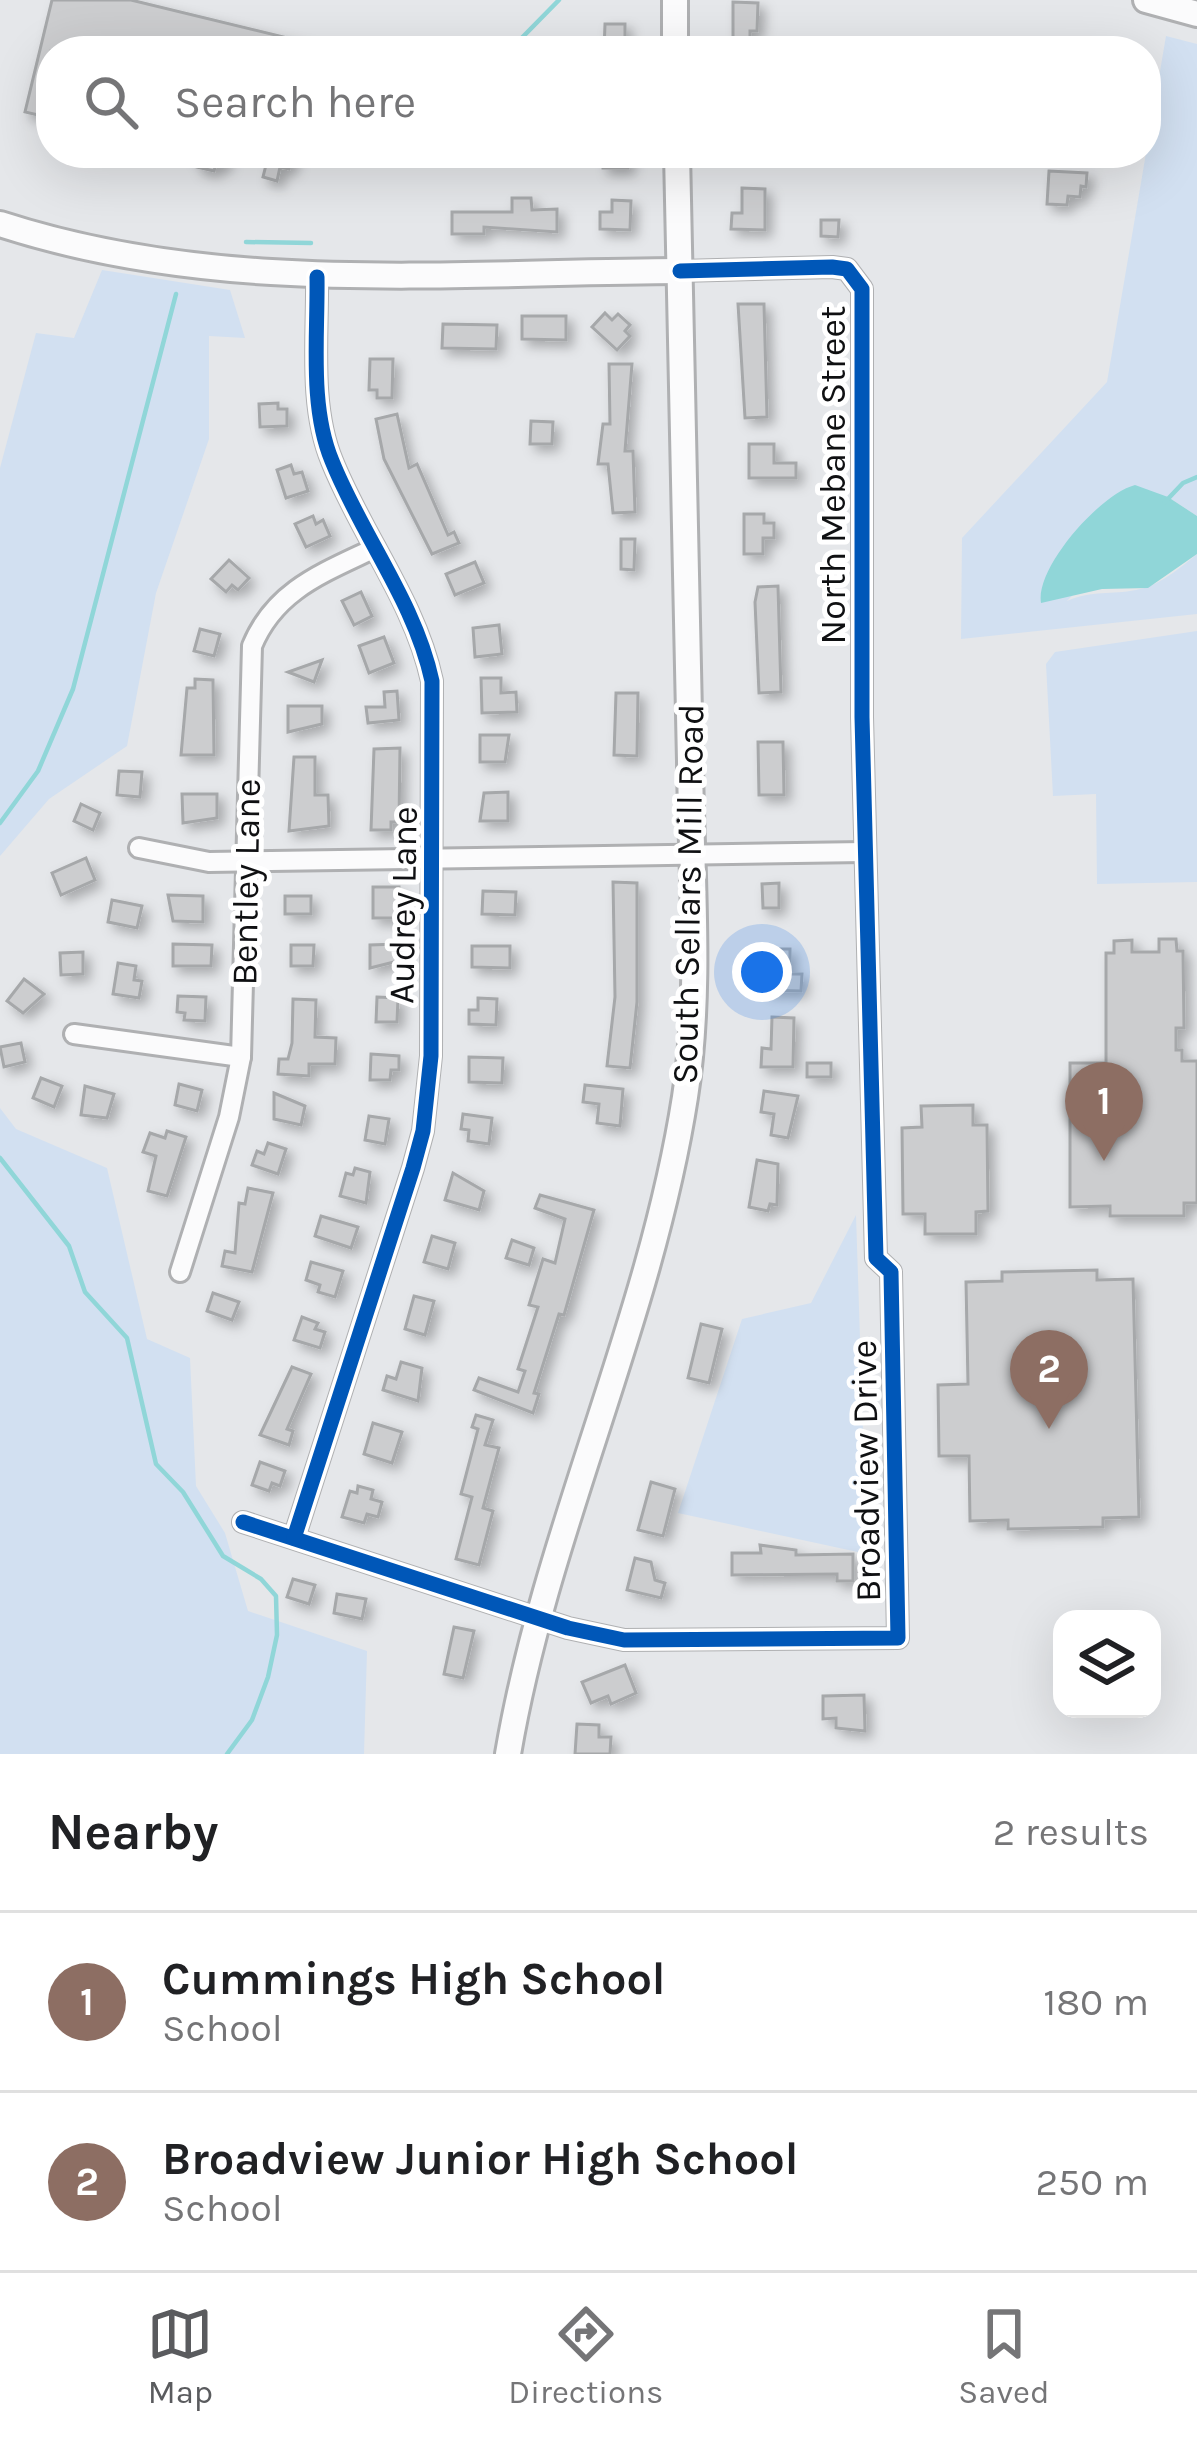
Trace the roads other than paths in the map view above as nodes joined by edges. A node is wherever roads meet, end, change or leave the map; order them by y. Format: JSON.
{"nodes":[{"id":1,"x":675,"y":0,"type":"edge"},
{"id":2,"x":1146,"y":0,"type":"edge"},
{"id":3,"x":1197,"y":14,"type":"edge"},
{"id":4,"x":676,"y":36,"type":"edge"},
{"id":5,"x":677,"y":168,"type":"edge"},
{"id":6,"x":0,"y":224,"type":"edge"},
{"id":7,"x":680,"y":271,"type":"junction"},
{"id":8,"x":317,"y":277,"type":"junction"},
{"id":9,"x":375,"y":548,"type":"junction"},
{"id":10,"x":140,"y":848,"type":"dead end"},
{"id":11,"x":864,"y":852,"type":"junction"},
{"id":12,"x":691,"y":857,"type":"junction"},
{"id":13,"x":432,"y":860,"type":"junction"},
{"id":14,"x":246,"y":862,"type":"junction"},
{"id":15,"x":74,"y":1034,"type":"dead end"},
{"id":16,"x":241,"y":1057,"type":"junction"},
{"id":17,"x":180,"y":1272,"type":"dead end"},
{"id":18,"x":243,"y":1522,"type":"dead end"},
{"id":19,"x":295,"y":1538,"type":"junction"},
{"id":20,"x":539,"y":1618,"type":"junction"},
{"id":21,"x":508,"y":1754,"type":"edge"}],
"edges":[{"from":1,"to":4,"type":"main road"},
{"from":2,"to":3,"type":"main road"},
{"from":5,"to":7,"type":"main road","name":"South Sellars Mill Road"},
{"from":6,"to":8,"type":"main road","name":"North Mebane Street"},
{"from":7,"to":8,"type":"main road","name":"North Mebane Street"},
{"from":7,"to":11,"type":"street","name":"North Mebane Street"},
{"from":7,"to":12,"type":"main road","name":"South Sellars Mill Road"},
{"from":8,"to":9,"type":"street","name":"Audrey Lane"},
{"from":9,"to":13,"type":"street","name":"Audrey Lane"},
{"from":9,"to":14,"type":"street","name":"Bentley Lane"},
{"from":10,"to":14,"type":"street"},
{"from":11,"to":12,"type":"street"},
{"from":11,"to":20,"type":"street","name":"Broadview Drive"},
{"from":12,"to":13,"type":"street"},
{"from":12,"to":20,"type":"main road","name":"South Sellars Mill Road"},
{"from":13,"to":14,"type":"street"},
{"from":13,"to":19,"type":"street","name":"Audrey Lane"},
{"from":14,"to":16,"type":"street","name":"Bentley Lane"},
{"from":15,"to":16,"type":"street"},
{"from":16,"to":17,"type":"street","name":"Bentley Lane"},
{"from":18,"to":19,"type":"street","name":"Broadview Drive"},
{"from":19,"to":20,"type":"street","name":"Broadview Drive"},
{"from":20,"to":21,"type":"main road","name":"South Sellars Mill Road"}]}
